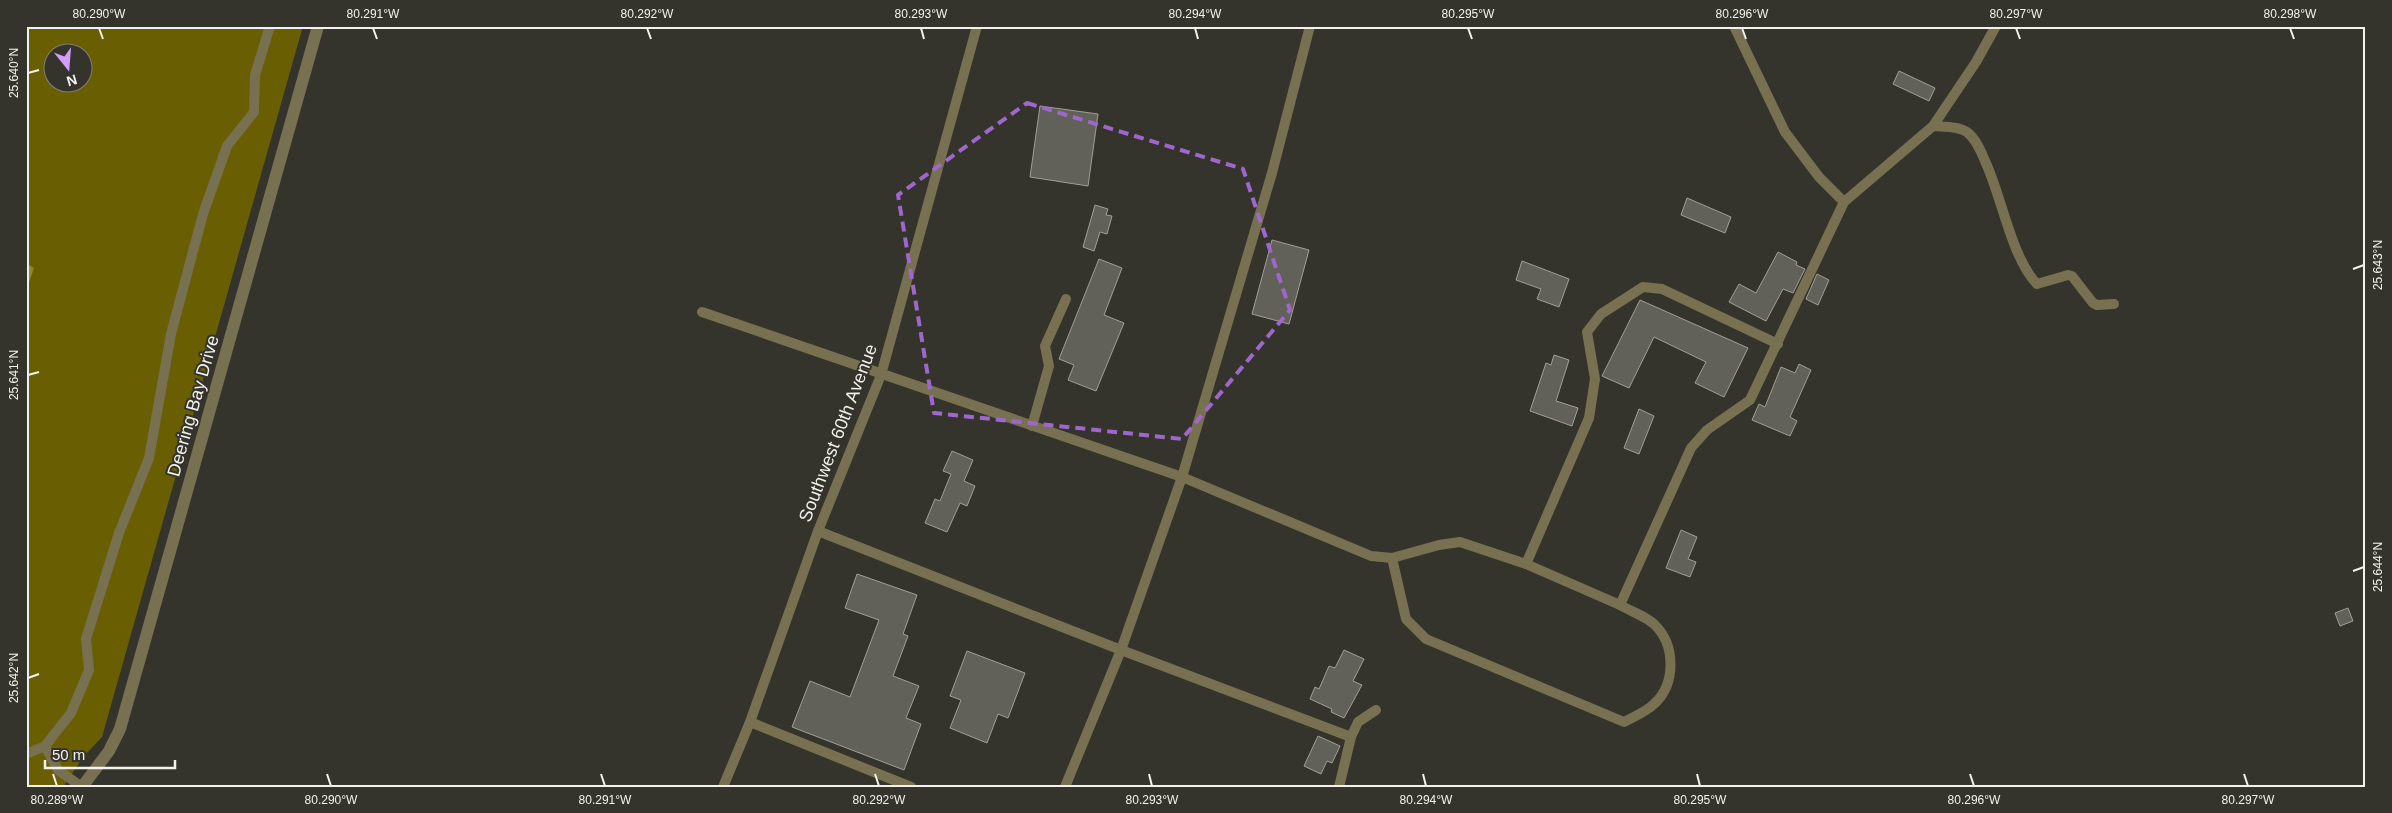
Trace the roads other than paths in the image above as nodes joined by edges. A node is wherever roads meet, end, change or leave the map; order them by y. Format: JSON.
{"nodes":[{"id":1,"x":270,"y":26,"type":"edge"},
{"id":2,"x":318,"y":26,"type":"edge"},
{"id":3,"x":977,"y":26,"type":"edge"},
{"id":4,"x":1310,"y":26,"type":"edge"},
{"id":5,"x":1734,"y":26,"type":"edge"},
{"id":6,"x":1996,"y":26,"type":"edge"},
{"id":7,"x":1933,"y":126,"type":"junction"},
{"id":8,"x":1844,"y":202,"type":"junction"},
{"id":9,"x":1066,"y":299,"type":"dead end"},
{"id":10,"x":2114,"y":304,"type":"dead end"},
{"id":11,"x":702,"y":312,"type":"dead end"},
{"id":12,"x":1778,"y":344,"type":"junction"},
{"id":13,"x":881,"y":375,"type":"junction"},
{"id":14,"x":1032,"y":426,"type":"junction"},
{"id":15,"x":1182,"y":477,"type":"junction"},
{"id":16,"x":818,"y":531,"type":"junction"},
{"id":17,"x":1392,"y":558,"type":"junction"},
{"id":18,"x":1526,"y":564,"type":"junction"},
{"id":19,"x":1620,"y":605,"type":"junction"},
{"id":20,"x":1120,"y":650,"type":"junction"},
{"id":21,"x":1376,"y":710,"type":"dead end"},
{"id":22,"x":750,"y":722,"type":"junction"},
{"id":23,"x":1351,"y":737,"type":"junction"},
{"id":24,"x":45,"y":746,"type":"junction"},
{"id":25,"x":26,"y":754,"type":"edge"},
{"id":26,"x":82,"y":787,"type":"edge"},
{"id":27,"x":723,"y":787,"type":"edge"},
{"id":28,"x":912,"y":787,"type":"edge"},
{"id":29,"x":1065,"y":787,"type":"edge"},
{"id":30,"x":1340,"y":787,"type":"edge"}],
"edges":[{"from":1,"to":24,"type":"lane"},
{"from":2,"to":26,"type":"street","name":"Deering Bay Drive"},
{"from":3,"to":13,"type":"lane","name":"Southwest 60th Avenue"},
{"from":4,"to":15,"type":"lane"},
{"from":5,"to":8,"type":"lane"},
{"from":6,"to":7,"type":"lane"},
{"from":7,"to":8,"type":"lane"},
{"from":7,"to":10,"type":"lane"},
{"from":8,"to":12,"type":"lane"},
{"from":9,"to":14,"type":"lane"},
{"from":11,"to":13,"type":"lane"},
{"from":12,"to":18,"type":"lane"},
{"from":12,"to":19,"type":"lane"},
{"from":13,"to":14,"type":"lane"},
{"from":13,"to":16,"type":"lane","name":"Southwest 60th Avenue"},
{"from":14,"to":15,"type":"lane"},
{"from":15,"to":17,"type":"lane"},
{"from":15,"to":20,"type":"lane"},
{"from":16,"to":20,"type":"lane"},
{"from":16,"to":22,"type":"lane","name":"Southwest 60th Avenue"},
{"from":17,"to":18,"type":"lane"},
{"from":17,"to":19,"type":"lane"},
{"from":18,"to":19,"type":"lane"},
{"from":20,"to":23,"type":"lane"},
{"from":20,"to":29,"type":"lane"},
{"from":21,"to":23,"type":"lane"},
{"from":22,"to":27,"type":"lane","name":"Southwest 60th Avenue"},
{"from":22,"to":28,"type":"lane"},
{"from":23,"to":30,"type":"lane"},
{"from":24,"to":25,"type":"lane"},
{"from":24,"to":26,"type":"lane"}]}
